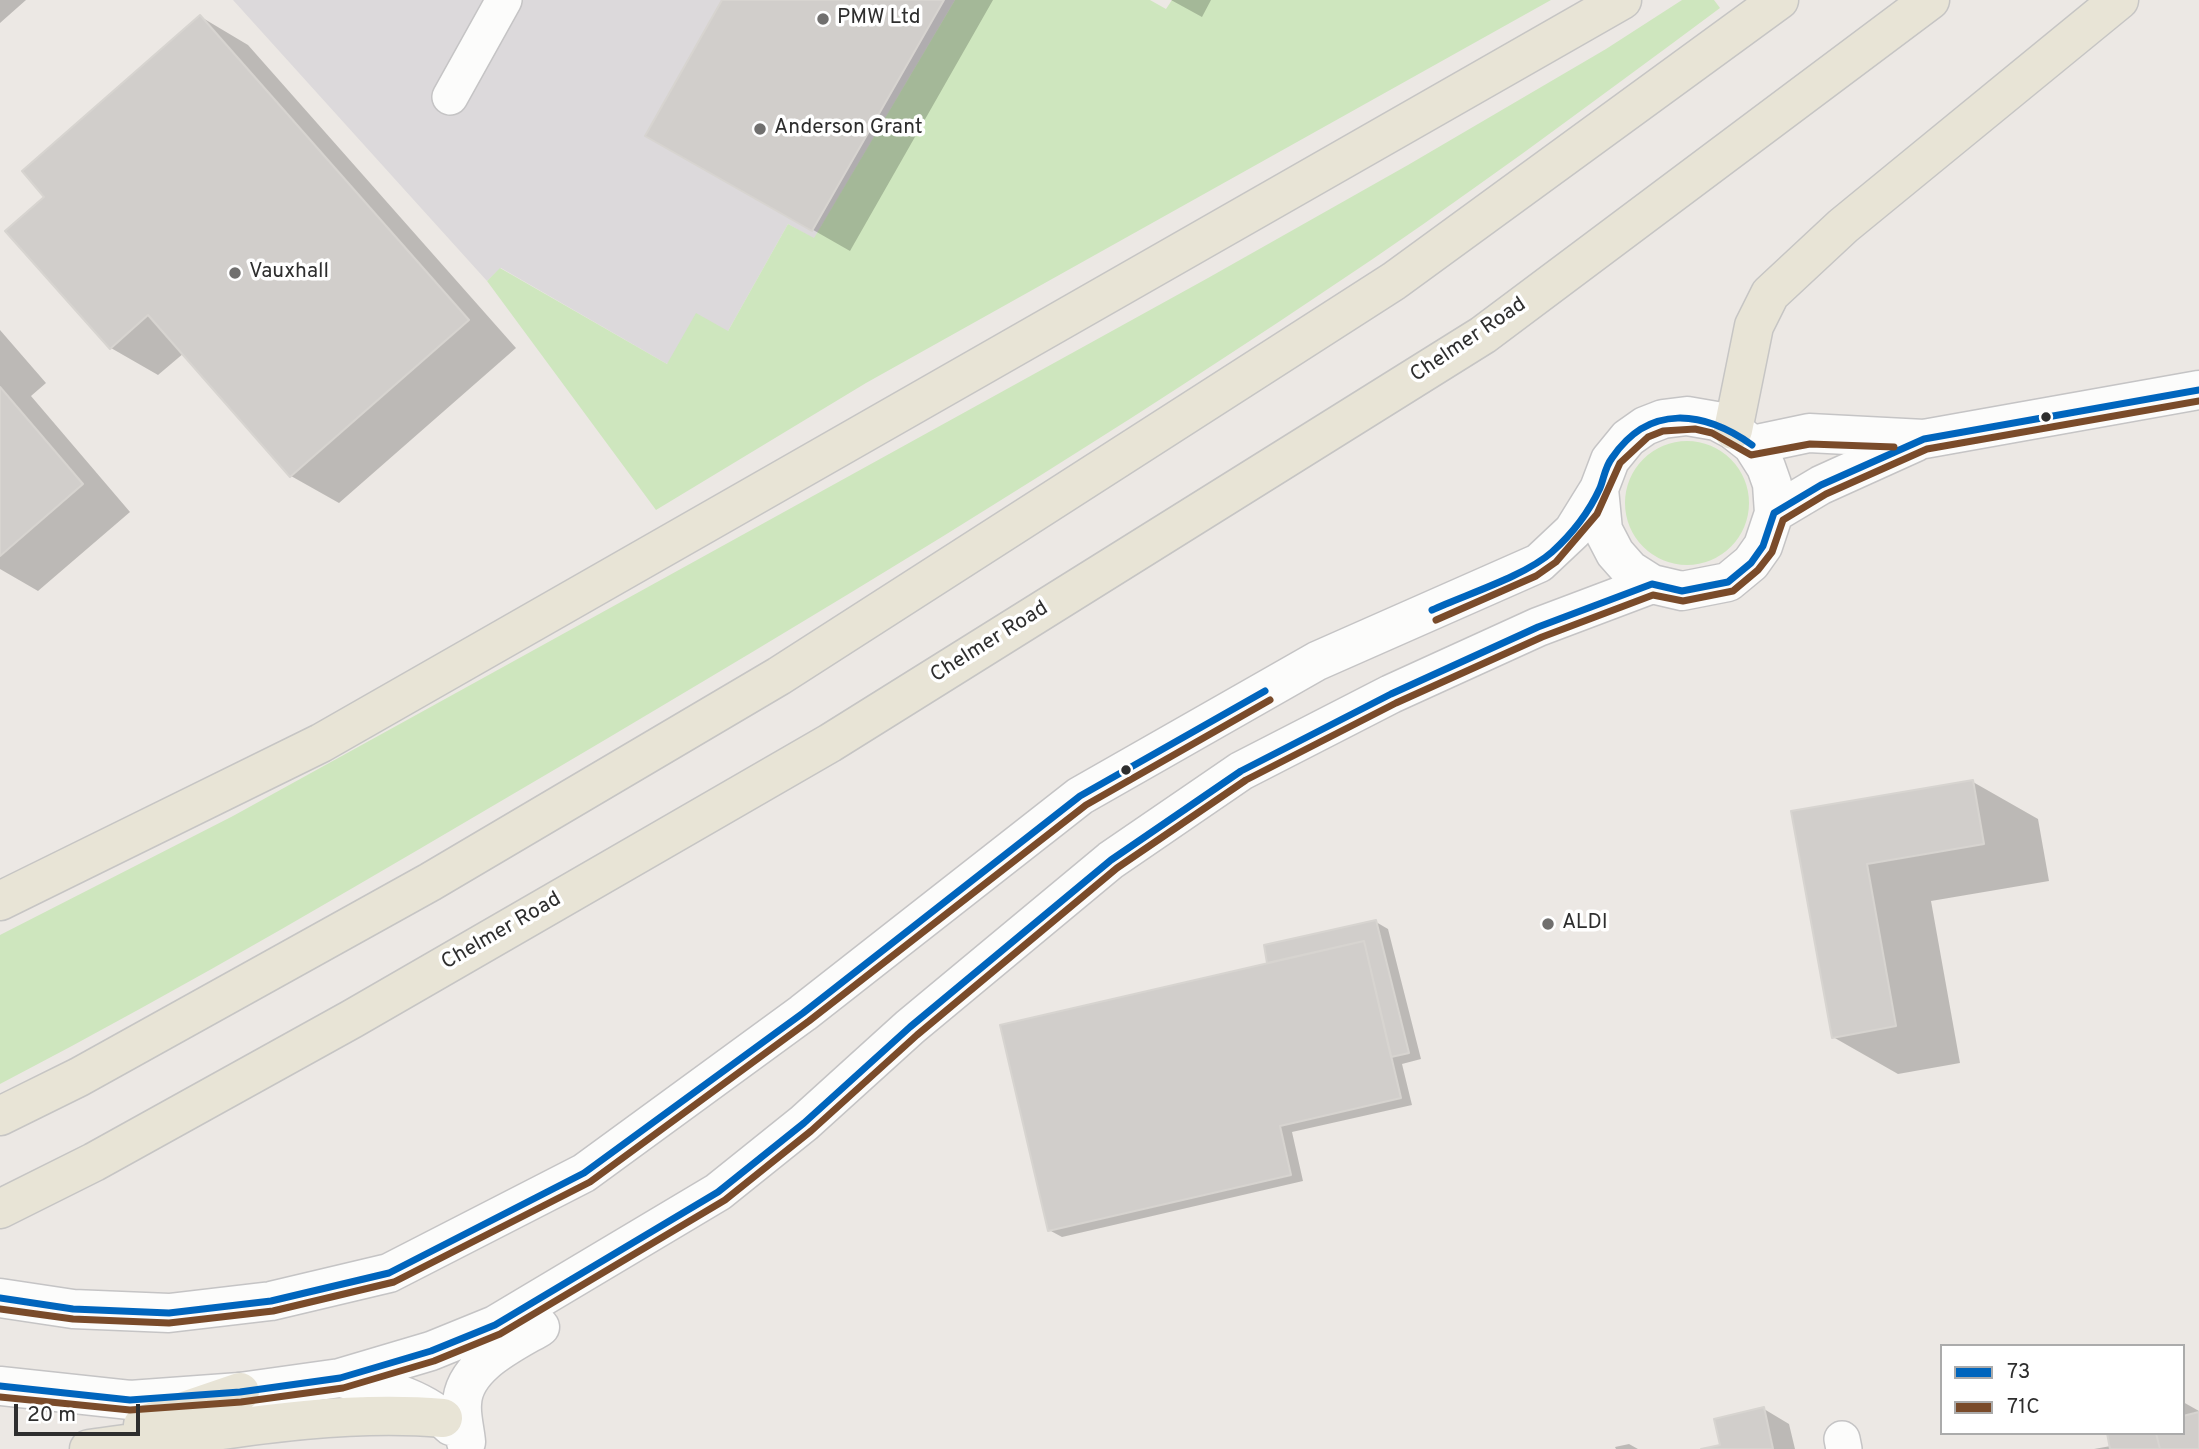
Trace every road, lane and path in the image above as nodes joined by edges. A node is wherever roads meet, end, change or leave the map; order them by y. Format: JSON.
{"nodes":[{"id":1,"x":504,"y":0,"type":"edge"},
{"id":2,"x":1622,"y":0,"type":"edge"},
{"id":3,"x":1779,"y":0,"type":"edge"},
{"id":4,"x":1930,"y":0,"type":"edge"},
{"id":5,"x":2119,"y":0,"type":"edge"},
{"id":6,"x":450,"y":97,"type":"dead end"},
{"id":7,"x":2199,"y":390,"type":"edge"},
{"id":8,"x":1742,"y":437,"type":"junction"},
{"id":9,"x":1924,"y":439,"type":"junction"},
{"id":10,"x":1599,"y":489,"type":"junction"},
{"id":11,"x":1774,"y":513,"type":"junction"},
{"id":12,"x":1652,"y":584,"type":"junction"},
{"id":13,"x":0,"y":901,"type":"edge"},
{"id":14,"x":0,"y":1116,"type":"edge"},
{"id":15,"x":702,"y":1203,"type":"junction"},
{"id":16,"x":0,"y":1209,"type":"edge"},
{"id":17,"x":0,"y":1298,"type":"edge"},
{"id":18,"x":340,"y":1378,"type":"junction"},
{"id":19,"x":0,"y":1385,"type":"edge"},
{"id":20,"x":240,"y":1392,"type":"junction"},
{"id":21,"x":460,"y":1436,"type":"edge"},
{"id":22,"x":74,"y":1449,"type":"edge"},
{"id":23,"x":89,"y":1449,"type":"edge"}],
"edges":[{"from":1,"to":6,"type":"street"},
{"from":2,"to":13,"type":"main road"},
{"from":3,"to":14,"type":"main road"},
{"from":4,"to":16,"type":"main road","name":"Chelmer Road"},
{"from":5,"to":8,"type":"main road"},
{"from":7,"to":9,"type":"main road"},
{"from":8,"to":9,"type":"main road"},
{"from":8,"to":10,"type":"main road"},
{"from":8,"to":11,"type":"main road"},
{"from":9,"to":11,"type":"main road"},
{"from":10,"to":12,"type":"main road"},
{"from":10,"to":17,"type":"main road"},
{"from":11,"to":12,"type":"main road"},
{"from":12,"to":15,"type":"main road"},
{"from":15,"to":18,"type":"main road"},
{"from":15,"to":21,"type":"main road"},
{"from":18,"to":20,"type":"main road"},
{"from":18,"to":21,"type":"main road"},
{"from":19,"to":20,"type":"main road"},
{"from":20,"to":22,"type":"main road"},
{"from":21,"to":23,"type":"main road"}]}
